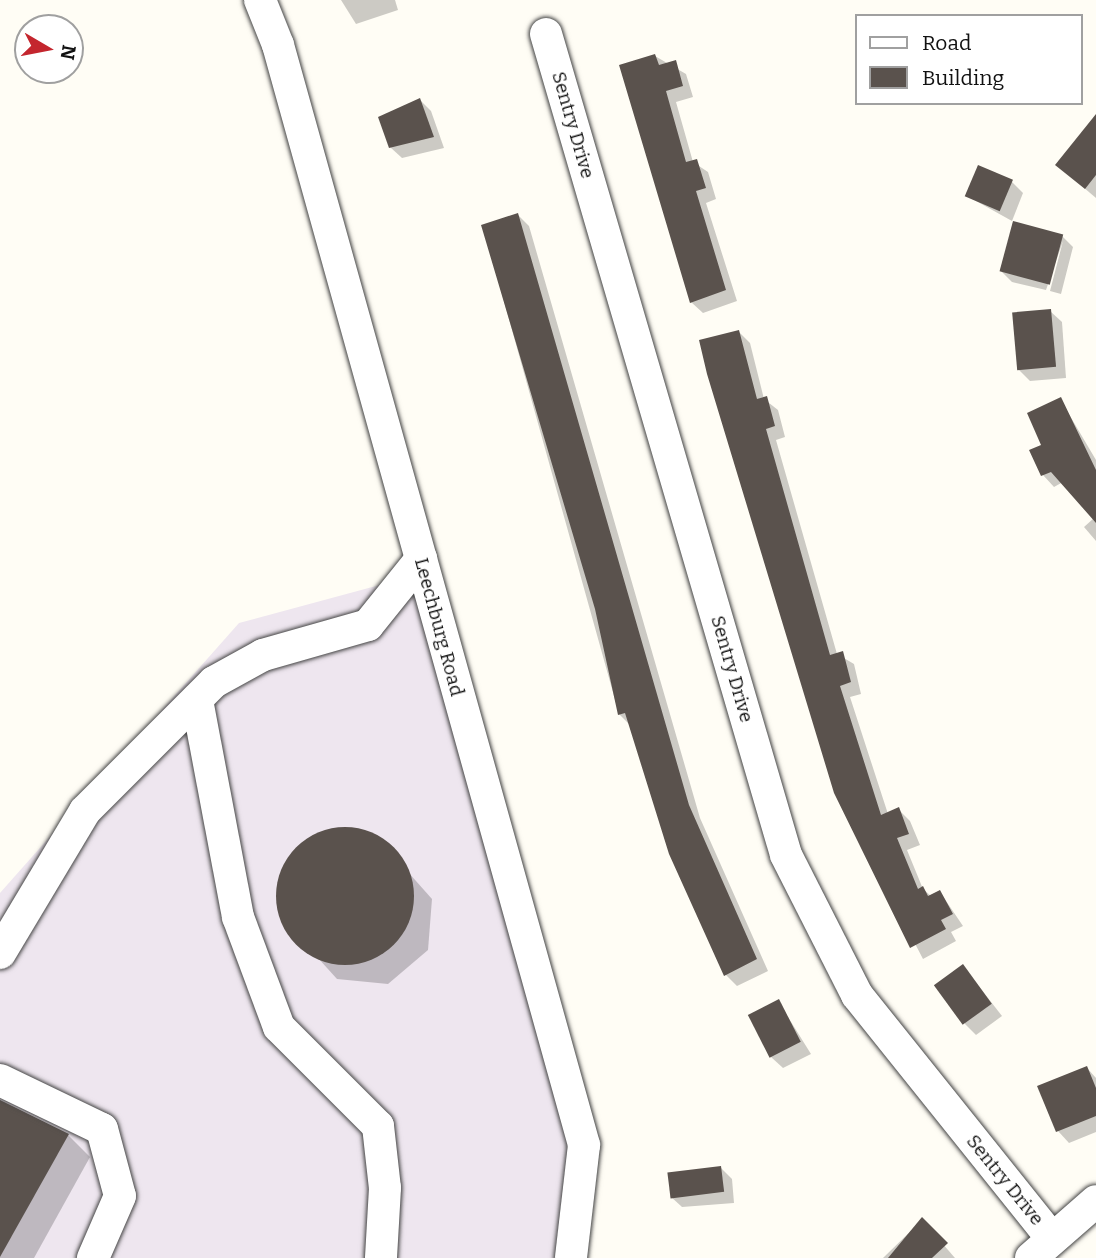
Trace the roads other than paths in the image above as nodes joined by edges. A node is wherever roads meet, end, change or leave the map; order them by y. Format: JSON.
{"nodes":[{"id":1,"x":260,"y":0,"type":"edge"},
{"id":2,"x":546,"y":34,"type":"dead end"},
{"id":3,"x":421,"y":559,"type":"junction"},
{"id":4,"x":197,"y":699,"type":"junction"},
{"id":5,"x":0,"y":953,"type":"edge"},
{"id":6,"x":0,"y":1080,"type":"edge"},
{"id":7,"x":1096,"y":1201,"type":"edge"},
{"id":8,"x":1041,"y":1248,"type":"edge"},
{"id":9,"x":93,"y":1258,"type":"edge"},
{"id":10,"x":382,"y":1258,"type":"edge"},
{"id":11,"x":570,"y":1258,"type":"edge"}],
"edges":[{"from":1,"to":3,"type":"street","name":"Leechburg Road"},
{"from":2,"to":8,"type":"street","name":"Sentry Drive"},
{"from":3,"to":4,"type":"street"},
{"from":3,"to":11,"type":"street","name":"Leechburg Road"},
{"from":4,"to":5,"type":"street"},
{"from":4,"to":10,"type":"street"},
{"from":6,"to":9,"type":"street"},
{"from":7,"to":8,"type":"street"}]}
